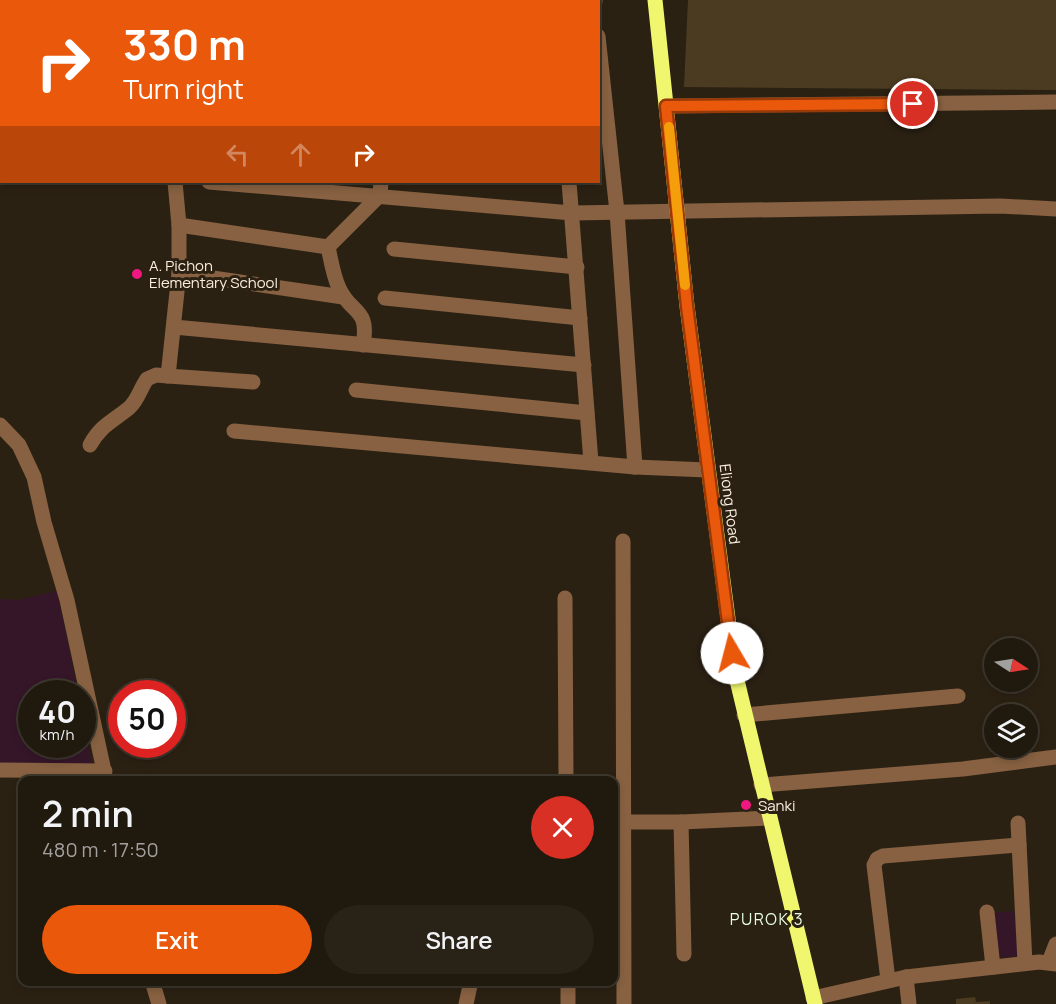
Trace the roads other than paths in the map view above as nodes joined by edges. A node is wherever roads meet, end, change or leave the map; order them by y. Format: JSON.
{"nodes":[{"id":1,"x":655,"y":0,"type":"edge"},
{"id":2,"x":600,"y":55,"type":"edge"},
{"id":3,"x":1056,"y":102,"type":"edge"},
{"id":4,"x":666,"y":106,"type":"junction"},
{"id":5,"x":176,"y":183,"type":"edge"},
{"id":6,"x":238,"y":183,"type":"edge"},
{"id":7,"x":569,"y":183,"type":"edge"},
{"id":8,"x":381,"y":188,"type":"edge"},
{"id":9,"x":1056,"y":209,"type":"edge"},
{"id":10,"x":677,"y":211,"type":"junction"},
{"id":11,"x":617,"y":212,"type":"junction"},
{"id":12,"x":572,"y":213,"type":"junction"},
{"id":13,"x":179,"y":225,"type":"junction"},
{"id":14,"x":328,"y":247,"type":"junction"},
{"id":15,"x":394,"y":249,"type":"dead end"},
{"id":16,"x":577,"y":267,"type":"junction"},
{"id":17,"x":179,"y":273,"type":"junction"},
{"id":18,"x":344,"y":297,"type":"junction"},
{"id":19,"x":385,"y":298,"type":"dead end"},
{"id":20,"x":580,"y":318,"type":"junction"},
{"id":21,"x":174,"y":327,"type":"junction"},
{"id":22,"x":363,"y":345,"type":"junction"},
{"id":23,"x":584,"y":365,"type":"junction"},
{"id":24,"x":168,"y":376,"type":"junction"},
{"id":25,"x":253,"y":382,"type":"dead end"},
{"id":26,"x":356,"y":390,"type":"dead end"},
{"id":27,"x":587,"y":414,"type":"junction"},
{"id":28,"x":0,"y":425,"type":"edge"},
{"id":29,"x":234,"y":431,"type":"dead end"},
{"id":30,"x":90,"y":445,"type":"dead end"},
{"id":31,"x":591,"y":462,"type":"junction"},
{"id":32,"x":635,"y":467,"type":"junction"},
{"id":33,"x":707,"y":470,"type":"junction"},
{"id":34,"x":623,"y":541,"type":"dead end"},
{"id":35,"x":565,"y":598,"type":"dead end"},
{"id":36,"x":958,"y":696,"type":"dead end"},
{"id":37,"x":744,"y":715,"type":"junction"},
{"id":38,"x":1056,"y":757,"type":"edge"},
{"id":39,"x":0,"y":771,"type":"edge"},
{"id":40,"x":105,"y":776,"type":"edge"},
{"id":41,"x":566,"y":776,"type":"edge"},
{"id":42,"x":761,"y":785,"type":"junction"},
{"id":43,"x":769,"y":818,"type":"junction"},
{"id":44,"x":618,"y":822,"type":"edge"},
{"id":45,"x":681,"y":822,"type":"junction"},
{"id":46,"x":1018,"y":823,"type":"dead end"},
{"id":47,"x":1019,"y":845,"type":"junction"},
{"id":48,"x":987,"y":912,"type":"dead end"},
{"id":49,"x":1056,"y":944,"type":"edge"},
{"id":50,"x":684,"y":954,"type":"dead end"},
{"id":51,"x":1025,"y":963,"type":"junction"},
{"id":52,"x":1053,"y":963,"type":"edge"},
{"id":53,"x":993,"y":967,"type":"junction"},
{"id":54,"x":906,"y":977,"type":"junction"},
{"id":55,"x":888,"y":981,"type":"junction"},
{"id":56,"x":154,"y":986,"type":"edge"},
{"id":57,"x":470,"y":986,"type":"edge"},
{"id":58,"x":568,"y":986,"type":"edge"},
{"id":59,"x":814,"y":1001,"type":"edge"},
{"id":60,"x":159,"y":1004,"type":"edge"},
{"id":61,"x":466,"y":1004,"type":"edge"},
{"id":62,"x":568,"y":1004,"type":"edge"},
{"id":63,"x":624,"y":1004,"type":"edge"},
{"id":64,"x":909,"y":1004,"type":"edge"}],
"edges":[{"from":1,"to":4,"type":"main road","name":"Eliong Road"},
{"from":2,"to":11,"type":"street"},
{"from":3,"to":4,"type":"street"},
{"from":4,"to":10,"type":"main road","name":"Eliong Road"},
{"from":5,"to":13,"type":"street"},
{"from":6,"to":8,"type":"street"},
{"from":7,"to":12,"type":"street"},
{"from":8,"to":12,"type":"street"},
{"from":8,"to":14,"type":"street"},
{"from":9,"to":10,"type":"street"},
{"from":10,"to":11,"type":"street"},
{"from":10,"to":33,"type":"main road","name":"Eliong Road"},
{"from":11,"to":12,"type":"street"},
{"from":11,"to":32,"type":"street"},
{"from":12,"to":16,"type":"street"},
{"from":13,"to":14,"type":"street"},
{"from":13,"to":17,"type":"street"},
{"from":14,"to":18,"type":"street"},
{"from":15,"to":16,"type":"street"},
{"from":16,"to":20,"type":"street"},
{"from":17,"to":18,"type":"street"},
{"from":17,"to":21,"type":"street"},
{"from":18,"to":22,"type":"street"},
{"from":19,"to":20,"type":"street"},
{"from":20,"to":23,"type":"street"},
{"from":21,"to":22,"type":"street"},
{"from":21,"to":24,"type":"street"},
{"from":22,"to":23,"type":"street"},
{"from":23,"to":27,"type":"street"},
{"from":24,"to":25,"type":"street"},
{"from":24,"to":30,"type":"street"},
{"from":26,"to":27,"type":"street"},
{"from":27,"to":31,"type":"street"},
{"from":28,"to":40,"type":"street"},
{"from":29,"to":31,"type":"street"},
{"from":31,"to":32,"type":"street"},
{"from":32,"to":33,"type":"street"},
{"from":33,"to":37,"type":"main road","name":"Eliong Road"},
{"from":34,"to":44,"type":"street"},
{"from":35,"to":41,"type":"street"},
{"from":36,"to":37,"type":"street"},
{"from":37,"to":42,"type":"main road","name":"Eliong Road"},
{"from":38,"to":42,"type":"street"},
{"from":39,"to":40,"type":"street"},
{"from":42,"to":43,"type":"main road","name":"Eliong Road"},
{"from":43,"to":45,"type":"street"},
{"from":43,"to":59,"type":"main road","name":"Eliong Road"},
{"from":44,"to":45,"type":"street"},
{"from":44,"to":63,"type":"street"},
{"from":45,"to":50,"type":"street"},
{"from":46,"to":47,"type":"street"},
{"from":47,"to":51,"type":"street"},
{"from":47,"to":55,"type":"street"},
{"from":48,"to":53,"type":"street"},
{"from":49,"to":52,"type":"street"},
{"from":51,"to":52,"type":"street"},
{"from":51,"to":53,"type":"street"},
{"from":53,"to":54,"type":"street"},
{"from":54,"to":55,"type":"street"},
{"from":54,"to":64,"type":"street"},
{"from":55,"to":59,"type":"street"},
{"from":56,"to":60,"type":"street"},
{"from":57,"to":61,"type":"street"},
{"from":58,"to":62,"type":"street"}]}
